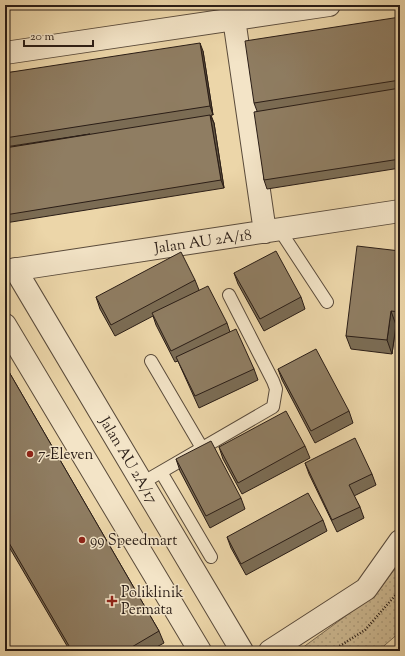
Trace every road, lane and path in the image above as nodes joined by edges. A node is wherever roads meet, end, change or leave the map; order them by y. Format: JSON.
{"nodes":[{"id":1,"x":330,"y":5,"type":"edge"},
{"id":2,"x":234,"y":12,"type":"edge"},
{"id":3,"x":5,"y":53,"type":"edge"},
{"id":4,"x":400,"y":211,"type":"edge"},
{"id":5,"x":272,"y":231,"type":"junction"},
{"id":6,"x":10,"y":270,"type":"edge"},
{"id":7,"x":229,"y":295,"type":"dead end"},
{"id":8,"x":327,"y":302,"type":"dead end"},
{"id":9,"x":5,"y":325,"type":"edge"},
{"id":10,"x":151,"y":361,"type":"dead end"},
{"id":11,"x":202,"y":448,"type":"junction"},
{"id":12,"x":151,"y":478,"type":"junction"},
{"id":13,"x":400,"y":541,"type":"edge"},
{"id":14,"x":211,"y":557,"type":"dead end"},
{"id":15,"x":400,"y":590,"type":"edge"},
{"id":16,"x":200,"y":651,"type":"edge"},
{"id":17,"x":242,"y":651,"type":"edge"},
{"id":18,"x":270,"y":651,"type":"edge"},
{"id":19,"x":332,"y":651,"type":"edge"}],
"edges":[{"from":1,"to":2,"type":"street"},
{"from":2,"to":3,"type":"street"},
{"from":2,"to":5,"type":"street"},
{"from":4,"to":5,"type":"street","name":"Jalan AU 2A/18"},
{"from":5,"to":6,"type":"street","name":"Jalan AU 2A/18"},
{"from":5,"to":8,"type":"lane"},
{"from":6,"to":12,"type":"street","name":"Jalan AU 2A/17"},
{"from":7,"to":11,"type":"lane"},
{"from":9,"to":16,"type":"street"},
{"from":10,"to":11,"type":"lane"},
{"from":11,"to":12,"type":"lane"},
{"from":12,"to":14,"type":"lane"},
{"from":12,"to":17,"type":"street","name":"Jalan AU 2A/17"},
{"from":13,"to":18,"type":"street"},
{"from":15,"to":19,"type":"path"}]}
